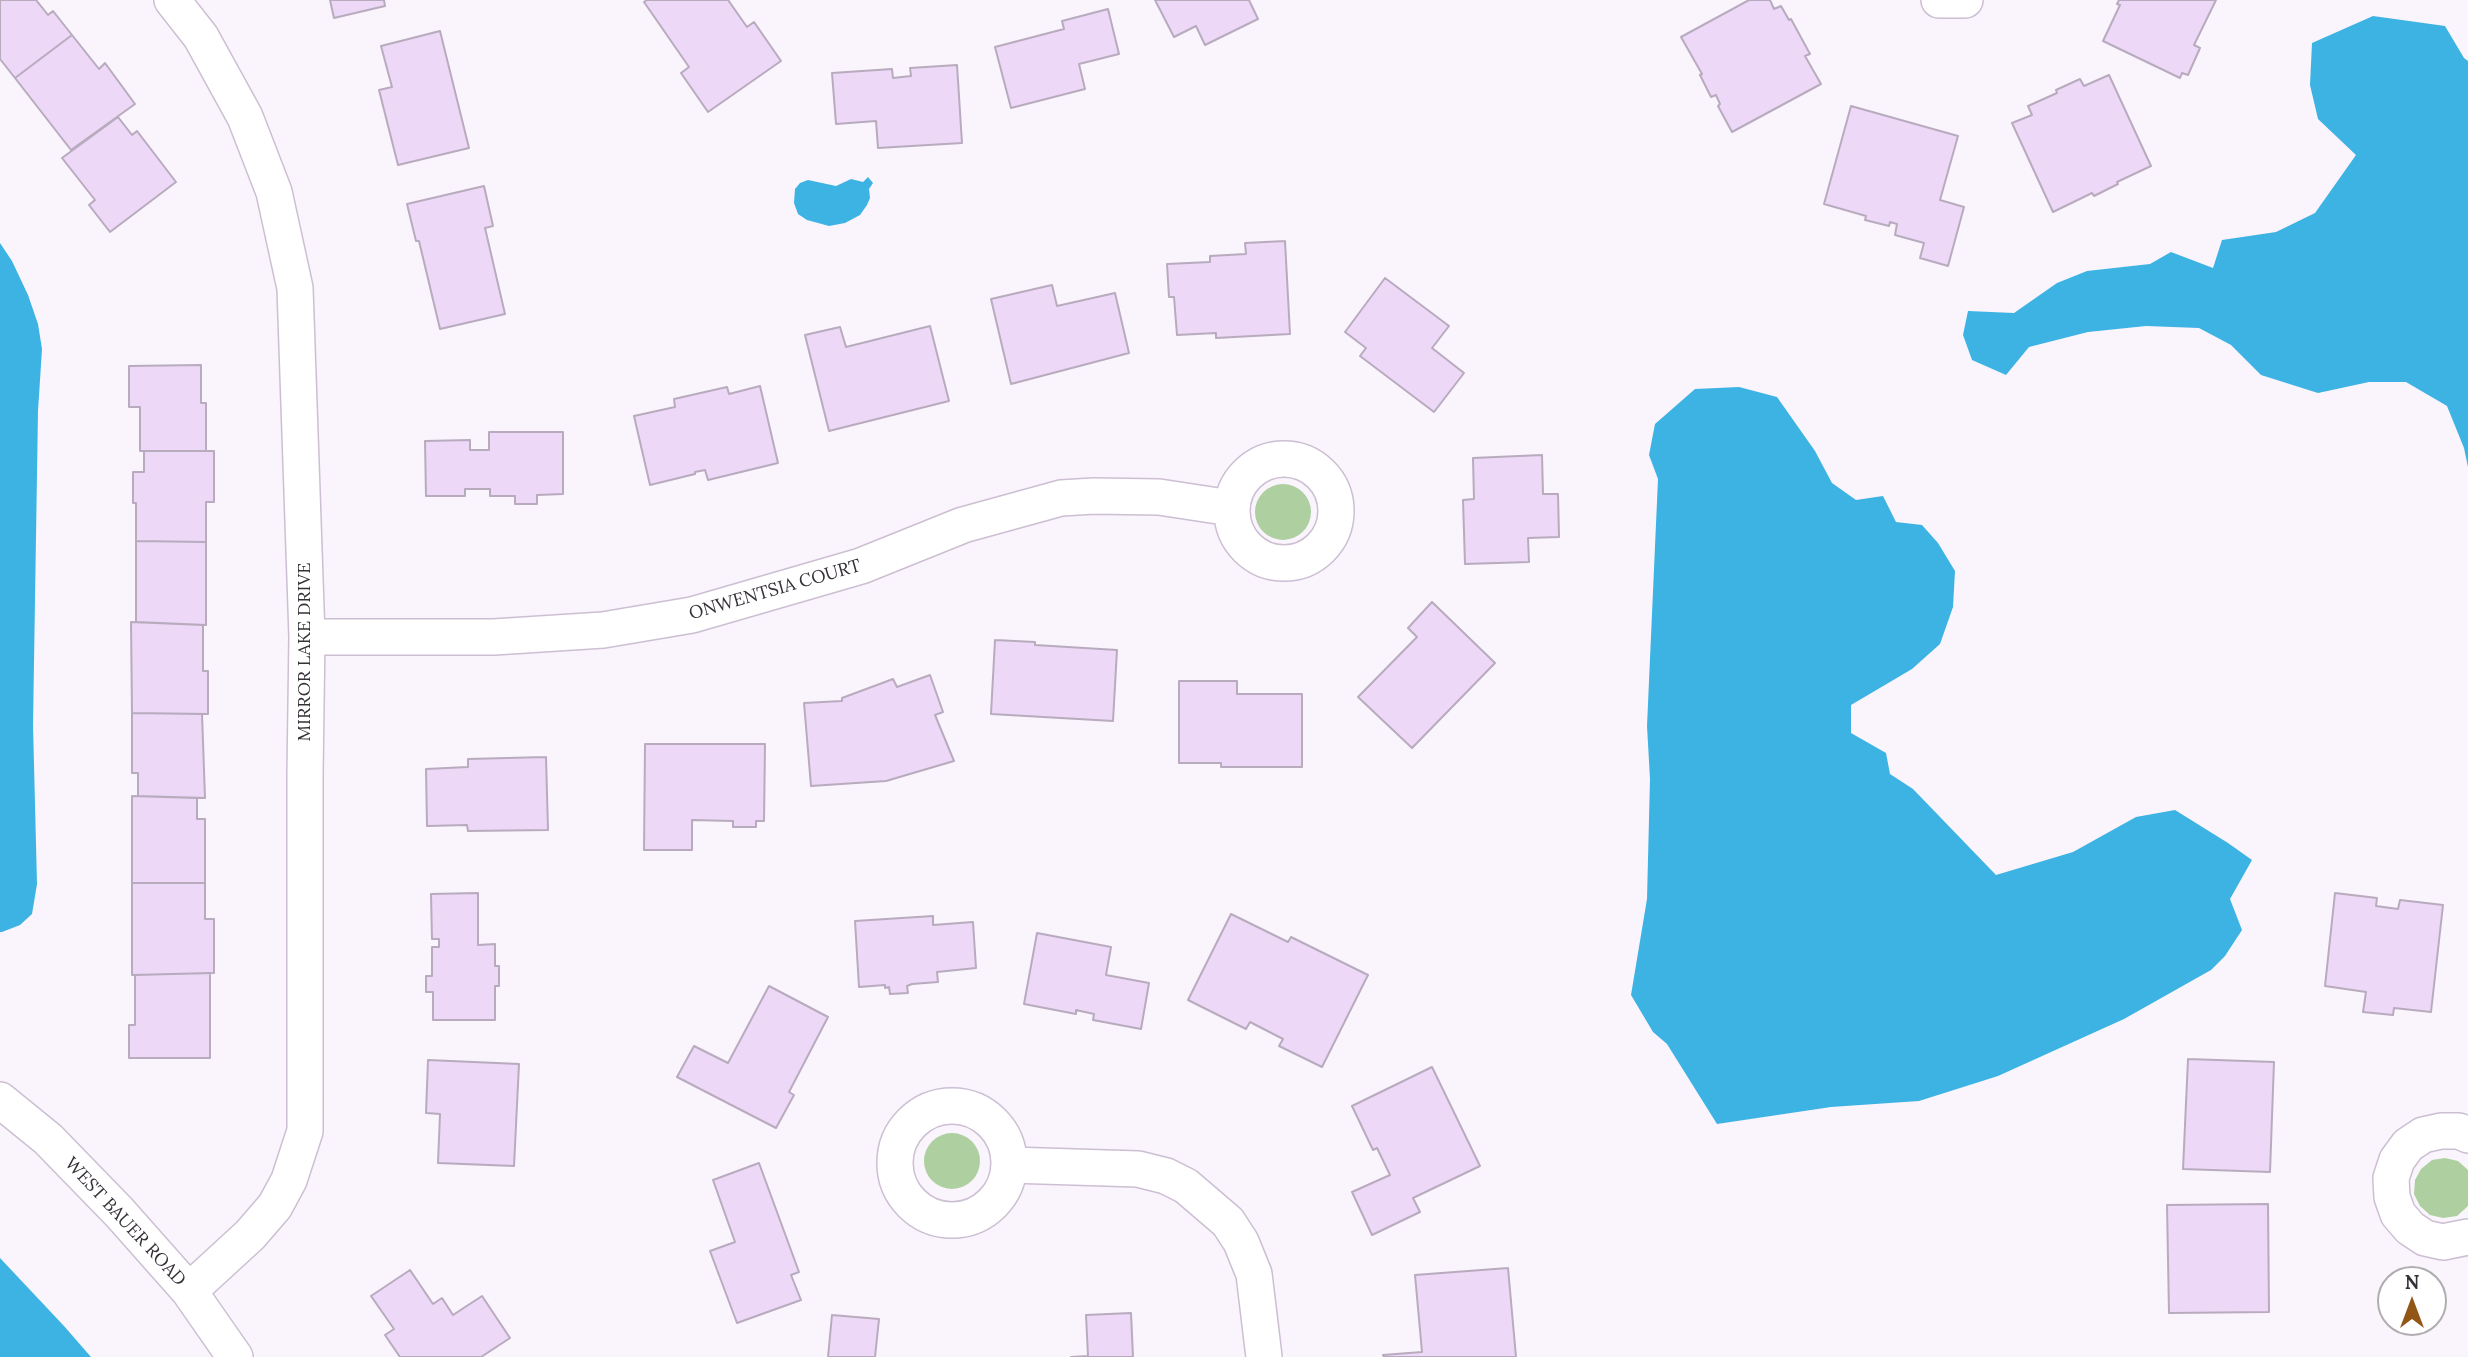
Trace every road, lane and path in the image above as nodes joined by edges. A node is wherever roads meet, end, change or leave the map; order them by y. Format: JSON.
{"nodes":[{"id":1,"x":172,"y":0,"type":"edge"},
{"id":2,"x":1939,"y":0,"type":"edge"},
{"id":3,"x":1965,"y":0,"type":"edge"},
{"id":4,"x":1231,"y":508,"type":"dead end"},
{"id":5,"x":307,"y":637,"type":"junction"},
{"id":6,"x":0,"y":1100,"type":"edge"},
{"id":7,"x":2468,"y":1135,"type":"edge"},
{"id":8,"x":1010,"y":1165,"type":"dead end"},
{"id":9,"x":2468,"y":1237,"type":"edge"},
{"id":10,"x":189,"y":1291,"type":"junction"},
{"id":11,"x":235,"y":1357,"type":"edge"},
{"id":12,"x":1264,"y":1357,"type":"edge"}],
"edges":[{"from":1,"to":5,"type":"street","name":"MIRROR LAKE DRIVE"},
{"from":2,"to":3,"type":"street"},
{"from":4,"to":5,"type":"street","name":"ONWENTSIA COURT"},
{"from":5,"to":10,"type":"street","name":"MIRROR LAKE DRIVE"},
{"from":6,"to":10,"type":"street","name":"WEST BAUER ROAD"},
{"from":7,"to":9,"type":"street"},
{"from":8,"to":12,"type":"street"},
{"from":10,"to":11,"type":"street","name":"WEST BAUER ROAD"}]}
